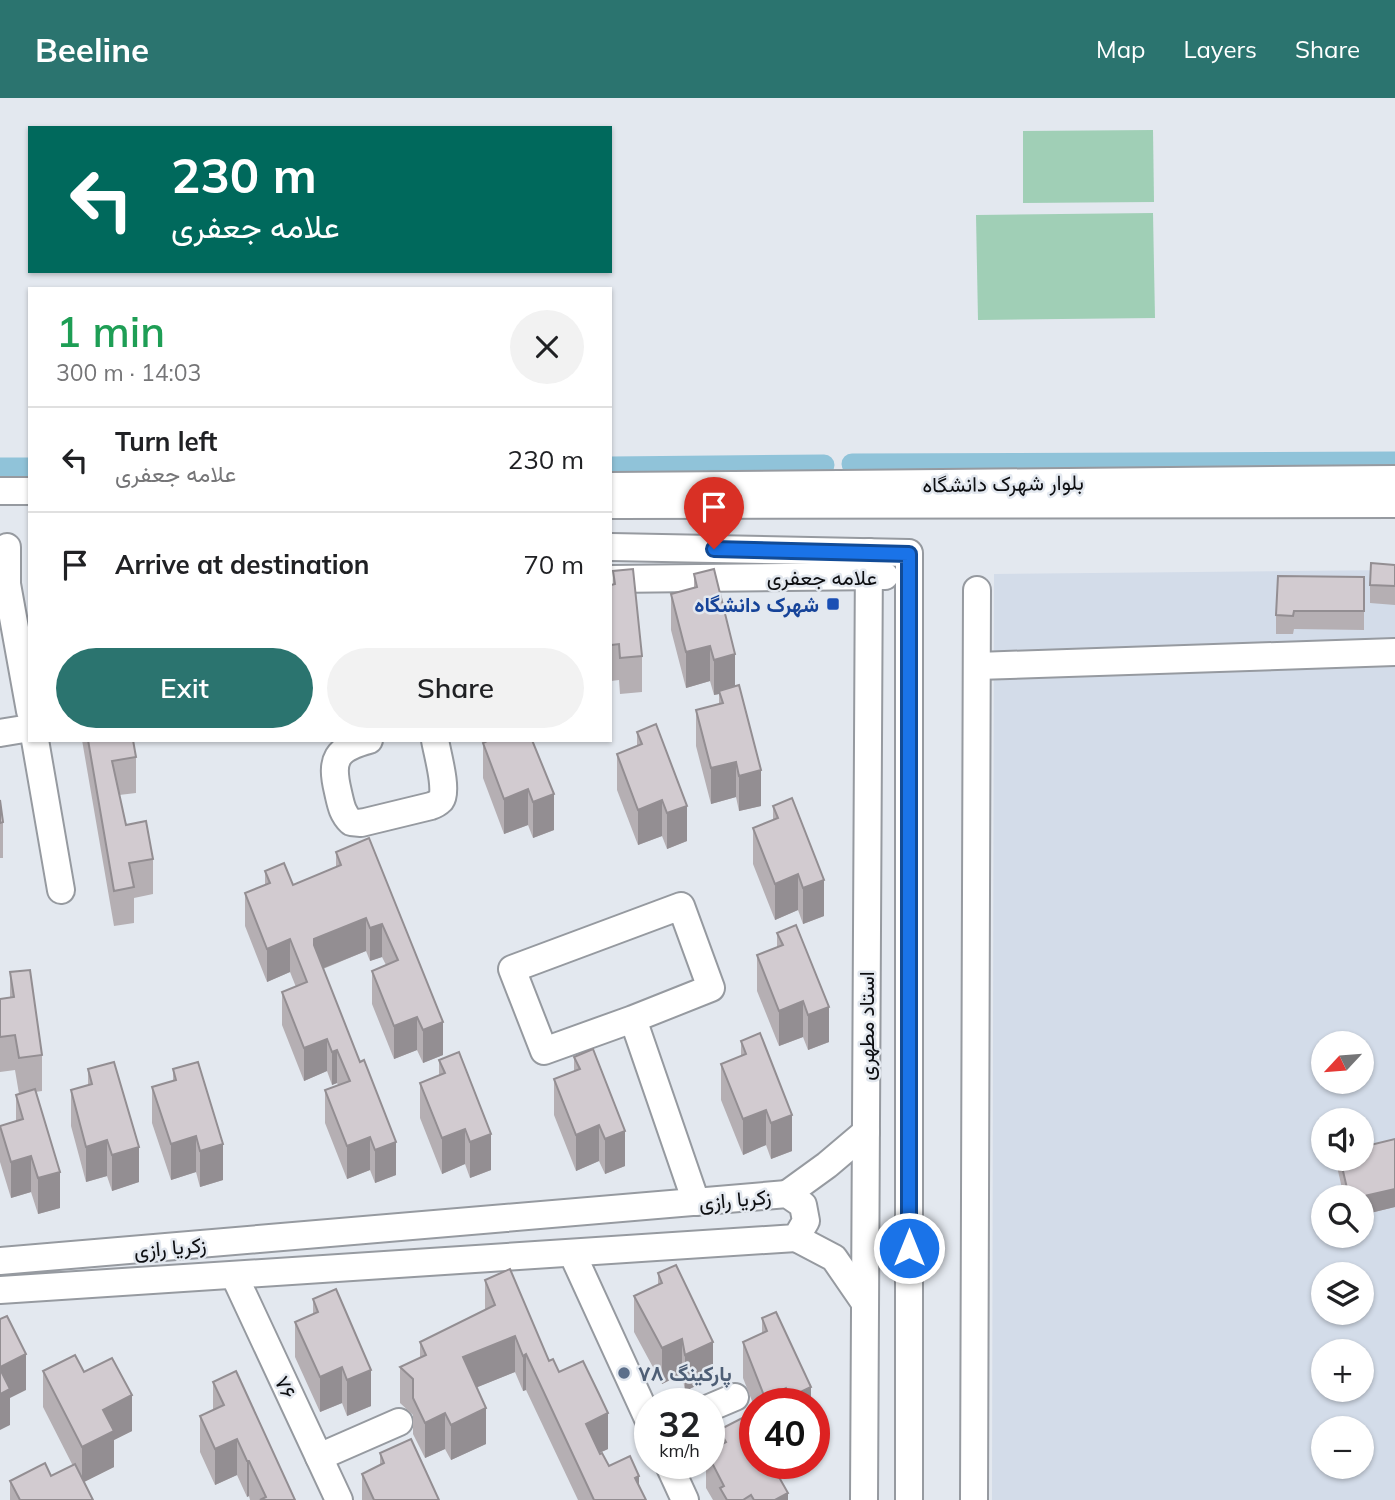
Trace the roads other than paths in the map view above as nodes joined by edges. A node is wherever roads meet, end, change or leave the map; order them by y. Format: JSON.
{"nodes":[{"id":1,"x":1395,"y":479,"type":"edge"},
{"id":2,"x":612,"y":486,"type":"edge"},
{"id":3,"x":0,"y":491,"type":"edge"},
{"id":4,"x":28,"y":491,"type":"edge"},
{"id":5,"x":1395,"y":504,"type":"edge"},
{"id":6,"x":612,"y":505,"type":"edge"},
{"id":7,"x":28,"y":509,"type":"edge"},
{"id":8,"x":0,"y":510,"type":"edge"},
{"id":9,"x":12,"y":547,"type":"edge"},
{"id":10,"x":612,"y":547,"type":"edge"},
{"id":11,"x":870,"y":564,"type":"junction"},
{"id":12,"x":908,"y":565,"type":"joint"},
{"id":13,"x":612,"y":579,"type":"edge"},
{"id":14,"x":12,"y":584,"type":"edge"},
{"id":15,"x":977,"y":590,"type":"dead end"},
{"id":16,"x":1395,"y":652,"type":"edge"},
{"id":17,"x":977,"y":666,"type":"junction"},
{"id":18,"x":28,"y":697,"type":"edge"},
{"id":19,"x":28,"y":729,"type":"edge"},
{"id":20,"x":0,"y":733,"type":"edge"},
{"id":21,"x":35,"y":742,"type":"edge"},
{"id":22,"x":362,"y":742,"type":"edge"},
{"id":23,"x":435,"y":742,"type":"edge"},
{"id":24,"x":61,"y":890,"type":"dead end"},
{"id":25,"x":633,"y":1019,"type":"junction"},
{"id":26,"x":866,"y":1132,"type":"junction"},
{"id":27,"x":787,"y":1194,"type":"junction"},
{"id":28,"x":696,"y":1202,"type":"junction"},
{"id":29,"x":634,"y":1208,"type":"junction"},
{"id":30,"x":796,"y":1238,"type":"junction"},
{"id":31,"x":277,"y":1239,"type":"junction"},
{"id":32,"x":637,"y":1248,"type":"junction"},
{"id":33,"x":572,"y":1253,"type":"junction"},
{"id":34,"x":0,"y":1261,"type":"edge"},
{"id":35,"x":279,"y":1272,"type":"junction"},
{"id":36,"x":234,"y":1275,"type":"junction"},
{"id":37,"x":0,"y":1290,"type":"edge"},
{"id":38,"x":865,"y":1303,"type":"junction"},
{"id":39,"x":634,"y":1388,"type":"edge"},
{"id":40,"x":735,"y":1397,"type":"dead end"},
{"id":41,"x":725,"y":1401,"type":"edge"},
{"id":42,"x":399,"y":1422,"type":"dead end"},
{"id":43,"x":319,"y":1457,"type":"junction"},
{"id":44,"x":675,"y":1479,"type":"edge"},
{"id":45,"x":339,"y":1500,"type":"edge"},
{"id":46,"x":685,"y":1500,"type":"edge"},
{"id":47,"x":864,"y":1500,"type":"edge"},
{"id":48,"x":909,"y":1500,"type":"edge"},
{"id":49,"x":974,"y":1500,"type":"edge"}],
"edges":[{"from":1,"to":2,"type":"street","name":"بلوار شهرک دانشگاه"},
{"from":3,"to":4,"type":"street"},
{"from":5,"to":6,"type":"street","name":"بلوار شهرک دانشگاه"},
{"from":7,"to":8,"type":"street"},
{"from":9,"to":14,"type":"street"},
{"from":10,"to":11,"type":"street","name":"علامه جعفری"},
{"from":11,"to":12,"type":"street","name":"علامه جعفری"},
{"from":11,"to":13,"type":"street","name":"علامه جعفری"},
{"from":11,"to":26,"type":"street","name":"استاد مطهری"},
{"from":12,"to":48,"type":"street","name":"استاد مطهری"},
{"from":14,"to":18,"type":"street"},
{"from":15,"to":17,"type":"street"},
{"from":16,"to":17,"type":"street"},
{"from":17,"to":49,"type":"street"},
{"from":19,"to":20,"type":"street"},
{"from":21,"to":24,"type":"street"},
{"from":22,"to":23,"type":"street"},
{"from":25,"to":25,"type":"street"},
{"from":25,"to":28,"type":"street"},
{"from":26,"to":27,"type":"street"},
{"from":26,"to":38,"type":"street","name":"استاد مطهری"},
{"from":27,"to":28,"type":"street","name":"زکریا رازی"},
{"from":27,"to":30,"type":"street","name":"زکریا رازی"},
{"from":28,"to":29,"type":"street","name":"زکریا رازی"},
{"from":29,"to":31,"type":"street","name":"زکریا رازی"},
{"from":29,"to":32,"type":"street"},
{"from":30,"to":32,"type":"street","name":"زکریا رازی"},
{"from":30,"to":38,"type":"street"},
{"from":31,"to":34,"type":"street","name":"زکریا رازی"},
{"from":31,"to":35,"type":"street"},
{"from":32,"to":33,"type":"street","name":"زکریا رازی"},
{"from":33,"to":35,"type":"street","name":"زکریا رازی"},
{"from":33,"to":39,"type":"street"},
{"from":35,"to":36,"type":"street","name":"زکریا رازی"},
{"from":36,"to":37,"type":"street","name":"زکریا رازی"},
{"from":36,"to":43,"type":"street","name":"۷۶"},
{"from":38,"to":47,"type":"street","name":"استاد مطهری"},
{"from":40,"to":41,"type":"street"},
{"from":42,"to":43,"type":"street"},
{"from":43,"to":45,"type":"street","name":"۷۶"},
{"from":44,"to":46,"type":"street"}]}
